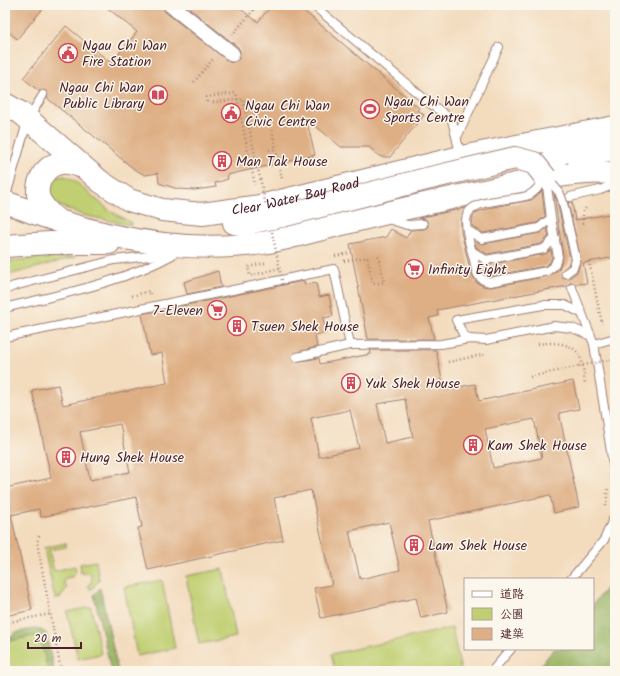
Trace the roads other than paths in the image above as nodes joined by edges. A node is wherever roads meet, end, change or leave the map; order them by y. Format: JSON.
{"nodes":[{"id":1,"x":171,"y":5,"type":"edge"},
{"id":2,"x":313,"y":5,"type":"edge"},
{"id":3,"x":499,"y":47,"type":"dead end"},
{"id":4,"x":232,"y":54,"type":"dead end"},
{"id":5,"x":43,"y":95,"type":"dead end"},
{"id":6,"x":5,"y":104,"type":"edge"},
{"id":7,"x":28,"y":119,"type":"junction"},
{"id":8,"x":615,"y":127,"type":"edge"},
{"id":9,"x":615,"y":139,"type":"edge"},
{"id":10,"x":459,"y":147,"type":"junction"},
{"id":11,"x":615,"y":149,"type":"edge"},
{"id":12,"x":83,"y":167,"type":"junction"},
{"id":13,"x":615,"y":173,"type":"edge"},
{"id":14,"x":546,"y":178,"type":"junction"},
{"id":15,"x":615,"y":184,"type":"edge"},
{"id":16,"x":570,"y":197,"type":"dead end"},
{"id":17,"x":5,"y":199,"type":"edge"},
{"id":18,"x":5,"y":202,"type":"edge"},
{"id":19,"x":202,"y":214,"type":"junction"},
{"id":20,"x":379,"y":215,"type":"junction"},
{"id":21,"x":551,"y":218,"type":"junction"},
{"id":22,"x":57,"y":220,"type":"junction"},
{"id":23,"x":423,"y":224,"type":"dead end"},
{"id":24,"x":468,"y":230,"type":"junction"},
{"id":25,"x":269,"y":232,"type":"junction"},
{"id":26,"x":555,"y":238,"type":"junction"},
{"id":27,"x":156,"y":244,"type":"junction"},
{"id":28,"x":10,"y":247,"type":"edge"},
{"id":29,"x":472,"y":251,"type":"junction"},
{"id":30,"x":175,"y":254,"type":"junction"},
{"id":31,"x":566,"y":273,"type":"dead end"},
{"id":32,"x":572,"y":288,"type":"dead end"},
{"id":33,"x":5,"y":290,"type":"edge"},
{"id":34,"x":5,"y":308,"type":"edge"},
{"id":35,"x":581,"y":313,"type":"junction"},
{"id":36,"x":591,"y":336,"type":"junction"},
{"id":37,"x":5,"y":337,"type":"edge"},
{"id":38,"x":615,"y":338,"type":"edge"},
{"id":39,"x":469,"y":339,"type":"junction"},
{"id":40,"x":594,"y":344,"type":"junction"},
{"id":41,"x":350,"y":346,"type":"junction"},
{"id":42,"x":297,"y":357,"type":"dead end"},
{"id":43,"x":615,"y":477,"type":"edge"},
{"id":44,"x":615,"y":515,"type":"edge"},
{"id":45,"x":572,"y":578,"type":"edge"},
{"id":46,"x":510,"y":650,"type":"edge"},
{"id":47,"x":492,"y":671,"type":"edge"}],
"edges":[{"from":1,"to":4,"type":"street"},
{"from":2,"to":10,"type":"lane"},
{"from":3,"to":10,"type":"lane"},
{"from":5,"to":7,"type":"lane"},
{"from":6,"to":7,"type":"main road","name":"Clear Water Bay Road"},
{"from":7,"to":12,"type":"main road","name":"Clear Water Bay Road"},
{"from":7,"to":17,"type":"lane"},
{"from":8,"to":10,"type":"main road","name":"Clear Water Bay Road"},
{"from":9,"to":14,"type":"main road"},
{"from":10,"to":19,"type":"main road","name":"Clear Water Bay Road"},
{"from":11,"to":14,"type":"main road"},
{"from":12,"to":19,"type":"main road","name":"Clear Water Bay Road"},
{"from":12,"to":22,"type":"main road"},
{"from":13,"to":20,"type":"main road"},
{"from":14,"to":21,"type":"lane","bridge":true},
{"from":14,"to":24,"type":"lane","bridge":true},
{"from":14,"to":25,"type":"main road","bridge":true},
{"from":14,"to":31,"type":"lane","bridge":true},
{"from":15,"to":16,"type":"lane"},
{"from":18,"to":22,"type":"main road"},
{"from":19,"to":25,"type":"main road"},
{"from":20,"to":23,"type":"lane"},
{"from":20,"to":25,"type":"main road"},
{"from":21,"to":24,"type":"lane","bridge":true},
{"from":21,"to":26,"type":"lane","bridge":true},
{"from":22,"to":27,"type":"main road"},
{"from":24,"to":29,"type":"lane","bridge":true},
{"from":25,"to":27,"type":"main road"},
{"from":25,"to":30,"type":"lane"},
{"from":26,"to":29,"type":"lane","bridge":true},
{"from":26,"to":29,"type":"lane","bridge":true},
{"from":27,"to":28,"type":"main road"},
{"from":30,"to":33,"type":"lane"},
{"from":30,"to":34,"type":"lane"},
{"from":32,"to":35,"type":"lane"},
{"from":35,"to":36,"type":"lane"},
{"from":35,"to":39,"type":"lane"},
{"from":36,"to":39,"type":"lane"},
{"from":36,"to":40,"type":"lane"},
{"from":37,"to":41,"type":"lane"},
{"from":38,"to":40,"type":"lane"},
{"from":39,"to":41,"type":"lane"},
{"from":40,"to":43,"type":"lane"},
{"from":41,"to":42,"type":"lane"},
{"from":44,"to":45,"type":"lane"},
{"from":46,"to":47,"type":"lane"}]}
